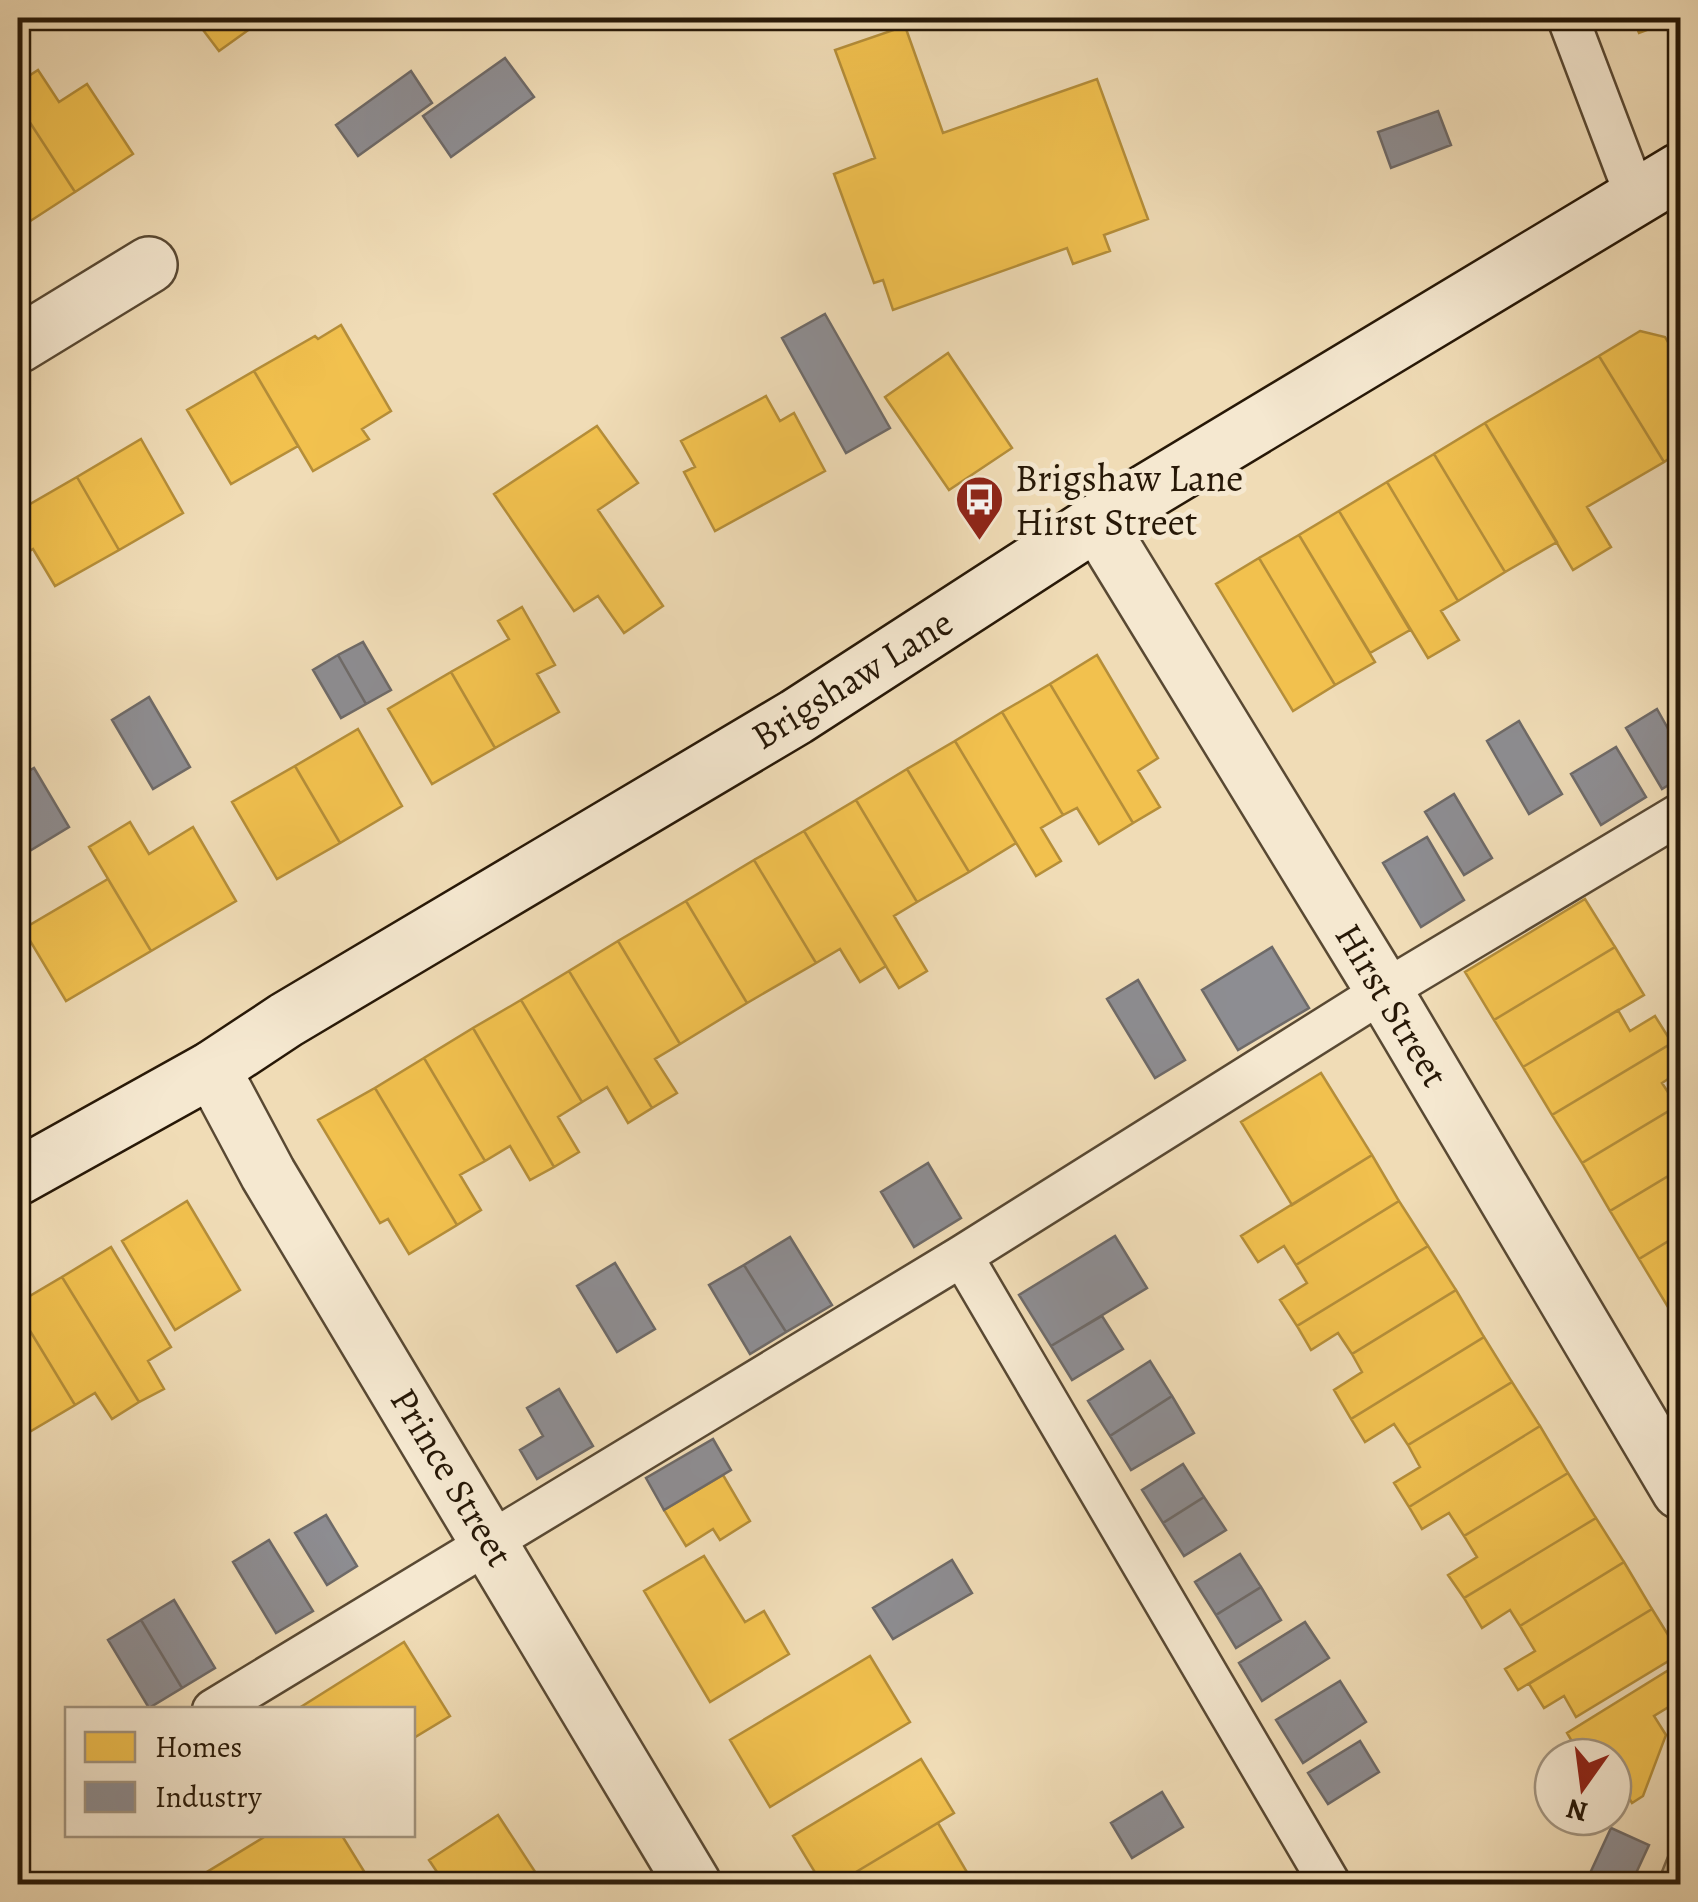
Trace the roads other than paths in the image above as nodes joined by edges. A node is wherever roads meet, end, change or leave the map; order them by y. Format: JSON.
{"nodes":[{"id":1,"x":1568,"y":18,"type":"edge"},
{"id":2,"x":1658,"y":184,"type":"edge"},
{"id":3,"x":149,"y":265,"type":"dead end"},
{"id":4,"x":18,"y":345,"type":"edge"},
{"id":5,"x":1096,"y":522,"type":"junction"},
{"id":6,"x":1680,"y":814,"type":"edge"},
{"id":7,"x":1384,"y":991,"type":"junction"},
{"id":8,"x":212,"y":1068,"type":"junction"},
{"id":9,"x":18,"y":1177,"type":"edge"},
{"id":10,"x":962,"y":1256,"type":"junction"},
{"id":11,"x":1680,"y":1492,"type":"edge"},
{"id":12,"x":490,"y":1540,"type":"junction"},
{"id":13,"x":217,"y":1707,"type":"edge"},
{"id":14,"x":693,"y":1884,"type":"edge"},
{"id":15,"x":1330,"y":1884,"type":"edge"}],
"edges":[{"from":1,"to":2,"type":"lane"},
{"from":2,"to":5,"type":"street","name":"Brigshaw Lane"},
{"from":3,"to":4,"type":"street"},
{"from":5,"to":7,"type":"street","name":"Hirst Street"},
{"from":5,"to":8,"type":"street","name":"Brigshaw Lane"},
{"from":6,"to":7,"type":"lane"},
{"from":7,"to":10,"type":"lane"},
{"from":7,"to":11,"type":"street","name":"Hirst Street"},
{"from":8,"to":9,"type":"street","name":"Brigshaw Lane"},
{"from":8,"to":12,"type":"street","name":"Prince Street"},
{"from":10,"to":12,"type":"lane"},
{"from":10,"to":15,"type":"lane"},
{"from":12,"to":13,"type":"lane"},
{"from":12,"to":14,"type":"street","name":"Prince Street"}]}
